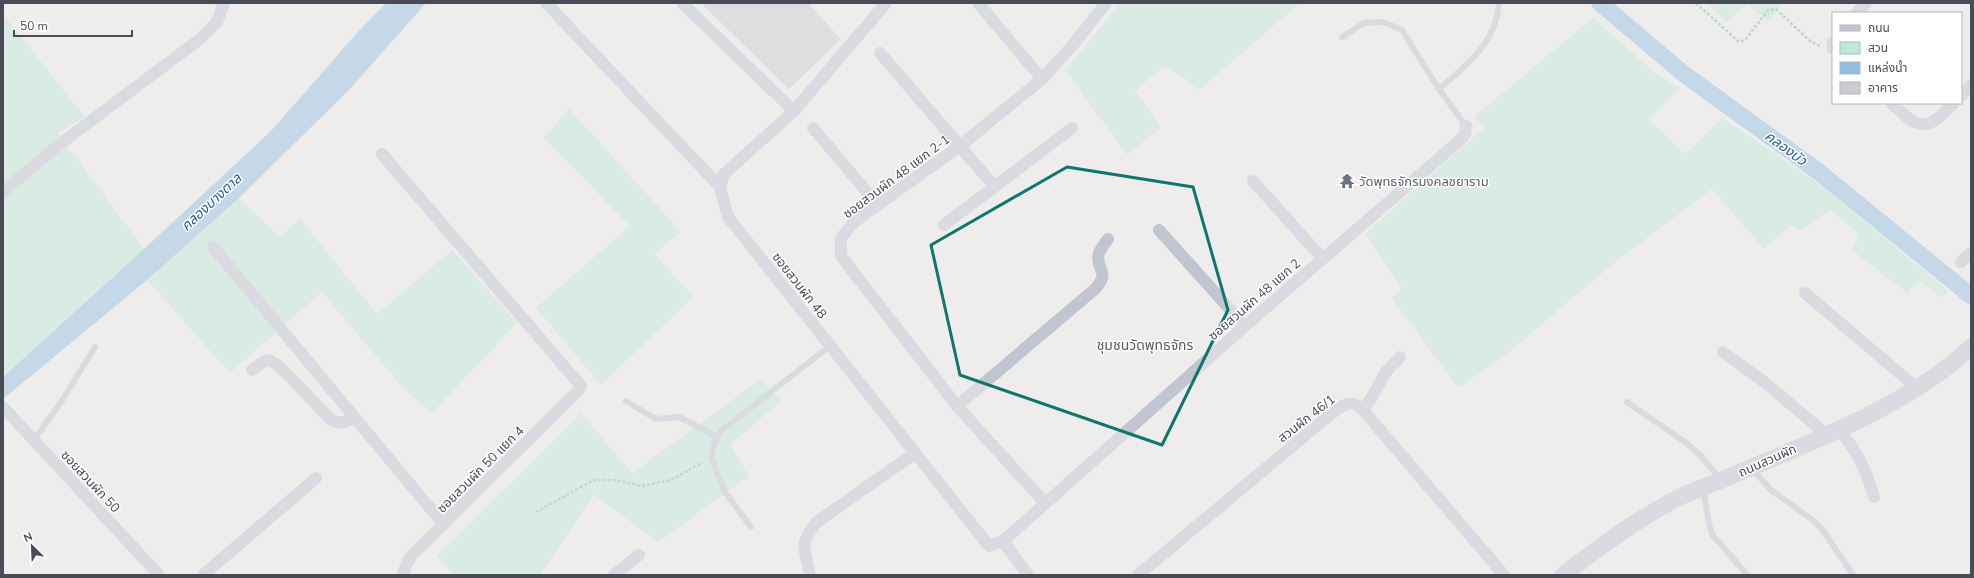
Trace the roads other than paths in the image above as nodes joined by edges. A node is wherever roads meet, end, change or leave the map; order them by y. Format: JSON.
{"nodes":[{"id":1,"x":221,"y":3,"type":"edge"},
{"id":2,"x":546,"y":3,"type":"edge"},
{"id":3,"x":682,"y":3,"type":"edge"},
{"id":4,"x":886,"y":3,"type":"edge"},
{"id":5,"x":978,"y":3,"type":"edge"},
{"id":6,"x":1106,"y":3,"type":"edge"},
{"id":7,"x":1499,"y":3,"type":"edge"},
{"id":8,"x":1342,"y":37,"type":"dead end"},
{"id":9,"x":880,"y":53,"type":"dead end"},
{"id":10,"x":1042,"y":79,"type":"junction"},
{"id":11,"x":1971,"y":85,"type":"edge"},
{"id":12,"x":1439,"y":89,"type":"junction"},
{"id":13,"x":1962,"y":95,"type":"edge"},
{"id":14,"x":1892,"y":104,"type":"edge"},
{"id":15,"x":1953,"y":104,"type":"edge"},
{"id":16,"x":794,"y":111,"type":"junction"},
{"id":17,"x":1466,"y":126,"type":"joint"},
{"id":18,"x":813,"y":128,"type":"dead end"},
{"id":19,"x":1072,"y":128,"type":"dead end"},
{"id":20,"x":960,"y":146,"type":"junction"},
{"id":21,"x":382,"y":154,"type":"dead end"},
{"id":22,"x":1253,"y":181,"type":"dead end"},
{"id":23,"x":994,"y":186,"type":"junction"},
{"id":24,"x":720,"y":187,"type":"junction"},
{"id":25,"x":3,"y":192,"type":"edge"},
{"id":26,"x":878,"y":205,"type":"junction"},
{"id":27,"x":944,"y":225,"type":"dead end"},
{"id":28,"x":1159,"y":230,"type":"dead end"},
{"id":29,"x":1108,"y":239,"type":"dead end"},
{"id":30,"x":213,"y":247,"type":"dead end"},
{"id":31,"x":1971,"y":253,"type":"edge"},
{"id":32,"x":1322,"y":258,"type":"junction"},
{"id":33,"x":1961,"y":262,"type":"dead end"},
{"id":34,"x":1805,"y":293,"type":"dead end"},
{"id":35,"x":1245,"y":326,"type":"junction"},
{"id":36,"x":830,"y":346,"type":"junction"},
{"id":37,"x":95,"y":347,"type":"dead end"},
{"id":38,"x":1970,"y":348,"type":"edge"},
{"id":39,"x":1723,"y":352,"type":"dead end"},
{"id":40,"x":1400,"y":357,"type":"dead end"},
{"id":41,"x":252,"y":370,"type":"dead end"},
{"id":42,"x":1917,"y":388,"type":"junction"},
{"id":43,"x":626,"y":402,"type":"dead end"},
{"id":44,"x":1627,"y":402,"type":"dead end"},
{"id":45,"x":957,"y":406,"type":"junction"},
{"id":46,"x":1363,"y":410,"type":"junction"},
{"id":47,"x":7,"y":411,"type":"edge"},
{"id":48,"x":355,"y":418,"type":"junction"},
{"id":49,"x":1832,"y":432,"type":"junction"},
{"id":50,"x":718,"y":437,"type":"junction"},
{"id":51,"x":34,"y":440,"type":"junction"},
{"id":52,"x":915,"y":453,"type":"junction"},
{"id":53,"x":1751,"y":467,"type":"junction"},
{"id":54,"x":316,"y":478,"type":"dead end"},
{"id":55,"x":1721,"y":480,"type":"junction"},
{"id":56,"x":1703,"y":486,"type":"junction"},
{"id":57,"x":1874,"y":497,"type":"dead end"},
{"id":58,"x":1045,"y":503,"type":"junction"},
{"id":59,"x":444,"y":525,"type":"junction"},
{"id":60,"x":750,"y":527,"type":"dead end"},
{"id":61,"x":1003,"y":541,"type":"junction"},
{"id":62,"x":639,"y":554,"type":"dead end"},
{"id":63,"x":1571,"y":573,"type":"edge"},
{"id":64,"x":159,"y":575,"type":"edge"},
{"id":65,"x":203,"y":575,"type":"edge"},
{"id":66,"x":403,"y":575,"type":"edge"},
{"id":67,"x":614,"y":575,"type":"edge"},
{"id":68,"x":810,"y":575,"type":"edge"},
{"id":69,"x":1028,"y":575,"type":"edge"},
{"id":70,"x":1138,"y":575,"type":"edge"},
{"id":71,"x":1504,"y":575,"type":"edge"},
{"id":72,"x":1747,"y":575,"type":"edge"},
{"id":73,"x":1853,"y":575,"type":"edge"}],
"edges":[{"from":1,"to":25,"type":"street"},
{"from":2,"to":24,"type":"street"},
{"from":3,"to":16,"type":"street"},
{"from":4,"to":16,"type":"street"},
{"from":5,"to":10,"type":"street"},
{"from":6,"to":10,"type":"street","name":"ซอยสวนผัก 48 แยก 2-1"},
{"from":7,"to":12,"type":"lane"},
{"from":8,"to":12,"type":"lane"},
{"from":9,"to":20,"type":"street"},
{"from":10,"to":20,"type":"street","name":"ซอยสวนผัก 48 แยก 2-1"},
{"from":11,"to":13,"type":"street"},
{"from":12,"to":17,"type":"lane"},
{"from":14,"to":15,"type":"street"},
{"from":16,"to":24,"type":"street"},
{"from":17,"to":32,"type":"street","name":"ซอยสวนผัก 48 แยก 2"},
{"from":18,"to":26,"type":"street"},
{"from":19,"to":23,"type":"street"},
{"from":20,"to":23,"type":"street"},
{"from":20,"to":26,"type":"street","name":"ซอยสวนผัก 48 แยก 2-1"},
{"from":21,"to":59,"type":"street","name":"ซอยสวนผัก 50 แยก 4"},
{"from":22,"to":32,"type":"street"},
{"from":23,"to":27,"type":"street"},
{"from":24,"to":36,"type":"street","name":"ซอยสวนผัก 48"},
{"from":26,"to":45,"type":"street","name":"ซอยสวนผัก 48 แยก 2-1"},
{"from":28,"to":35,"type":"street"},
{"from":29,"to":45,"type":"street"},
{"from":30,"to":48,"type":"street"},
{"from":31,"to":33,"type":"street"},
{"from":32,"to":35,"type":"street","name":"ซอยสวนผัก 48 แยก 2"},
{"from":34,"to":42,"type":"street"},
{"from":35,"to":58,"type":"street","name":"ซอยสวนผัก 48 แยก 2"},
{"from":36,"to":50,"type":"lane"},
{"from":36,"to":52,"type":"street","name":"ซอยสวนผัก 48"},
{"from":37,"to":51,"type":"lane"},
{"from":38,"to":42,"type":"street","name":"ถนนสวนผัก"},
{"from":39,"to":49,"type":"street"},
{"from":40,"to":46,"type":"street"},
{"from":41,"to":48,"type":"street"},
{"from":42,"to":49,"type":"street","name":"ถนนสวนผัก"},
{"from":43,"to":50,"type":"lane"},
{"from":44,"to":55,"type":"lane"},
{"from":45,"to":58,"type":"street","name":"ซอยสวนผัก 48 แยก 2-1"},
{"from":46,"to":70,"type":"street","name":"สวนผัก 46/1"},
{"from":46,"to":71,"type":"street"},
{"from":47,"to":51,"type":"street","name":"ซอยสวนผัก 50"},
{"from":48,"to":59,"type":"street"},
{"from":49,"to":53,"type":"street","name":"ถนนสวนผัก"},
{"from":49,"to":57,"type":"street"},
{"from":50,"to":60,"type":"lane"},
{"from":51,"to":64,"type":"street","name":"ซอยสวนผัก 50"},
{"from":52,"to":61,"type":"street","name":"ซอยสวนผัก 48"},
{"from":52,"to":68,"type":"street"},
{"from":53,"to":55,"type":"street","name":"ถนนสวนผัก"},
{"from":53,"to":73,"type":"lane"},
{"from":54,"to":65,"type":"street"},
{"from":55,"to":56,"type":"street","name":"ถนนสวนผัก"},
{"from":56,"to":63,"type":"street","name":"ถนนสวนผัก"},
{"from":56,"to":72,"type":"lane"},
{"from":58,"to":61,"type":"street","name":"ซอยสวนผัก 48 แยก 2"},
{"from":59,"to":66,"type":"street","name":"ซอยสวนผัก 50 แยก 4"},
{"from":61,"to":69,"type":"street"},
{"from":62,"to":67,"type":"street"}]}
